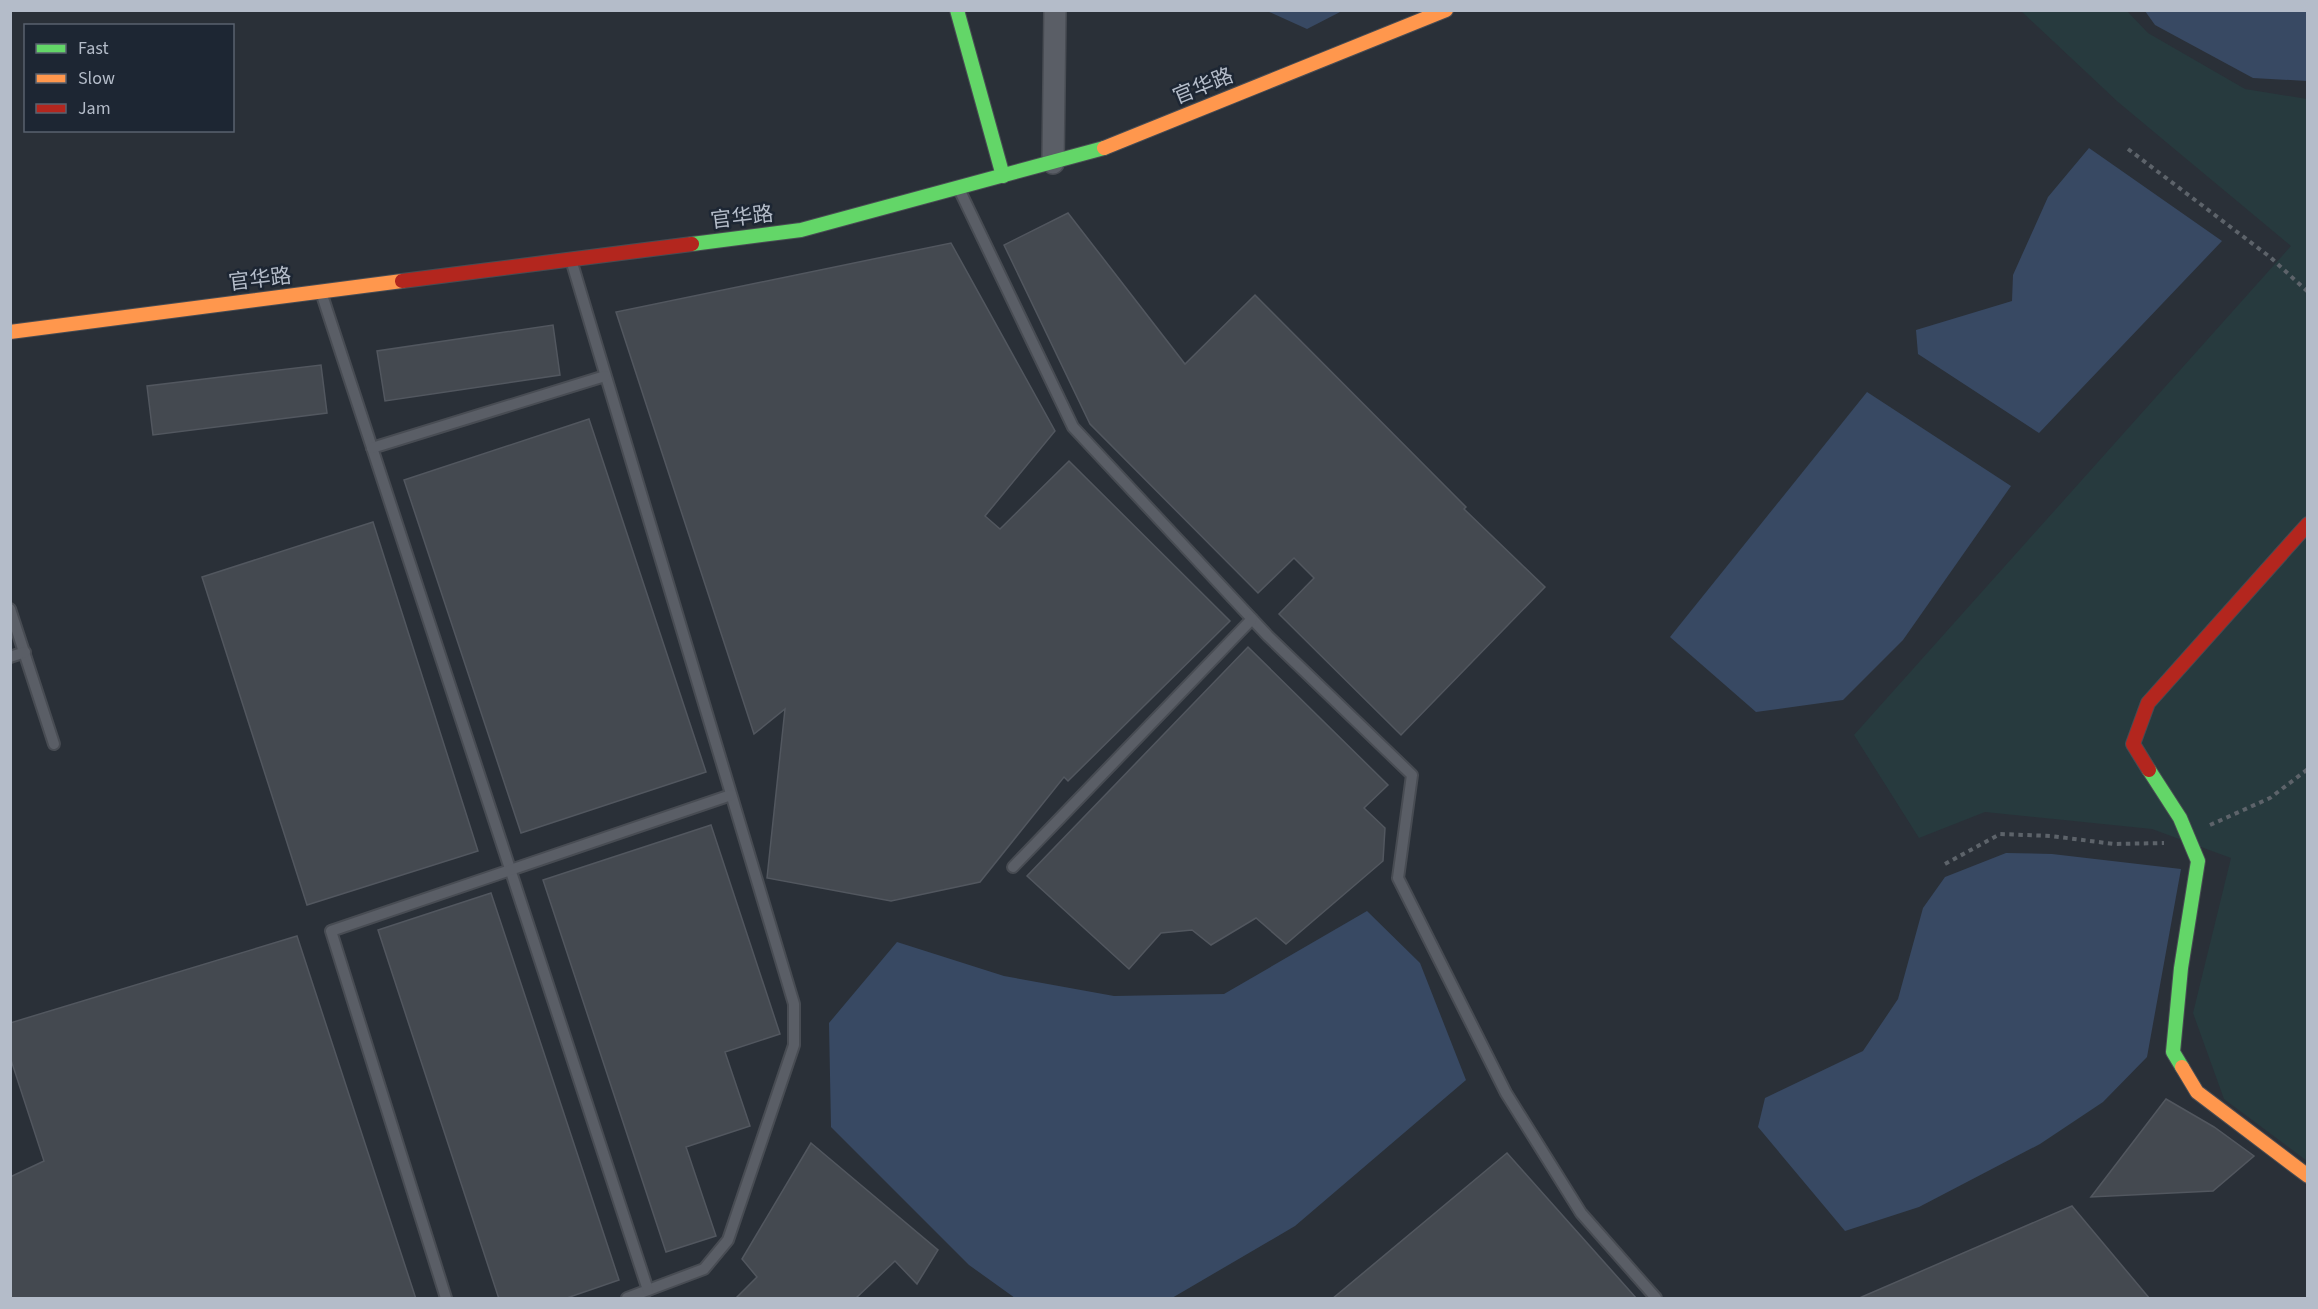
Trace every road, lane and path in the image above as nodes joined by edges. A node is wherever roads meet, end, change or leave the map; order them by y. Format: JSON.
{"nodes":[{"id":1,"x":957,"y":10,"type":"edge"},
{"id":2,"x":1055,"y":10,"type":"edge"},
{"id":3,"x":1446,"y":10,"type":"edge"},
{"id":4,"x":2128,"y":149,"type":"dead end"},
{"id":5,"x":1053,"y":163,"type":"junction"},
{"id":6,"x":1003,"y":176,"type":"junction"},
{"id":7,"x":958,"y":188,"type":"junction"},
{"id":8,"x":571,"y":260,"type":"junction"},
{"id":9,"x":321,"y":292,"type":"junction"},
{"id":10,"x":2307,"y":292,"type":"edge"},
{"id":11,"x":10,"y":332,"type":"edge"},
{"id":12,"x":605,"y":376,"type":"junction"},
{"id":13,"x":372,"y":448,"type":"junction"},
{"id":14,"x":2307,"y":524,"type":"edge"},
{"id":15,"x":10,"y":609,"type":"edge"},
{"id":16,"x":1252,"y":619,"type":"junction"},
{"id":17,"x":24,"y":652,"type":"junction"},
{"id":18,"x":10,"y":657,"type":"edge"},
{"id":19,"x":54,"y":744,"type":"dead end"},
{"id":20,"x":2307,"y":769,"type":"edge"},
{"id":21,"x":731,"y":795,"type":"junction"},
{"id":22,"x":2187,"y":836,"type":"junction"},
{"id":23,"x":1945,"y":864,"type":"dead end"},
{"id":24,"x":1013,"y":867,"type":"dead end"},
{"id":25,"x":509,"y":869,"type":"junction"},
{"id":26,"x":2307,"y":1176,"type":"edge"},
{"id":27,"x":648,"y":1290,"type":"junction"},
{"id":28,"x":446,"y":1299,"type":"edge"},
{"id":29,"x":627,"y":1299,"type":"edge"},
{"id":30,"x":1656,"y":1299,"type":"edge"}],
"edges":[{"from":1,"to":6,"type":"main road"},
{"from":2,"to":5,"type":"street"},
{"from":3,"to":5,"type":"main road","name":"官华路"},
{"from":4,"to":10,"type":"path"},
{"from":5,"to":6,"type":"main road","name":"官华路"},
{"from":6,"to":7,"type":"main road","name":"官华路"},
{"from":7,"to":8,"type":"main road","name":"官华路"},
{"from":7,"to":16,"type":"lane"},
{"from":8,"to":9,"type":"main road","name":"官华路"},
{"from":8,"to":12,"type":"lane"},
{"from":9,"to":11,"type":"main road","name":"官华路"},
{"from":9,"to":13,"type":"lane"},
{"from":12,"to":13,"type":"lane"},
{"from":12,"to":21,"type":"lane"},
{"from":13,"to":25,"type":"lane"},
{"from":14,"to":22,"type":"main road"},
{"from":15,"to":17,"type":"lane"},
{"from":16,"to":24,"type":"lane"},
{"from":16,"to":30,"type":"lane"},
{"from":17,"to":18,"type":"lane"},
{"from":17,"to":19,"type":"lane"},
{"from":20,"to":22,"type":"path"},
{"from":21,"to":25,"type":"lane"},
{"from":21,"to":27,"type":"lane"},
{"from":22,"to":23,"type":"path"},
{"from":22,"to":26,"type":"main road"},
{"from":25,"to":27,"type":"lane"},
{"from":25,"to":28,"type":"lane"},
{"from":27,"to":29,"type":"lane"}]}
